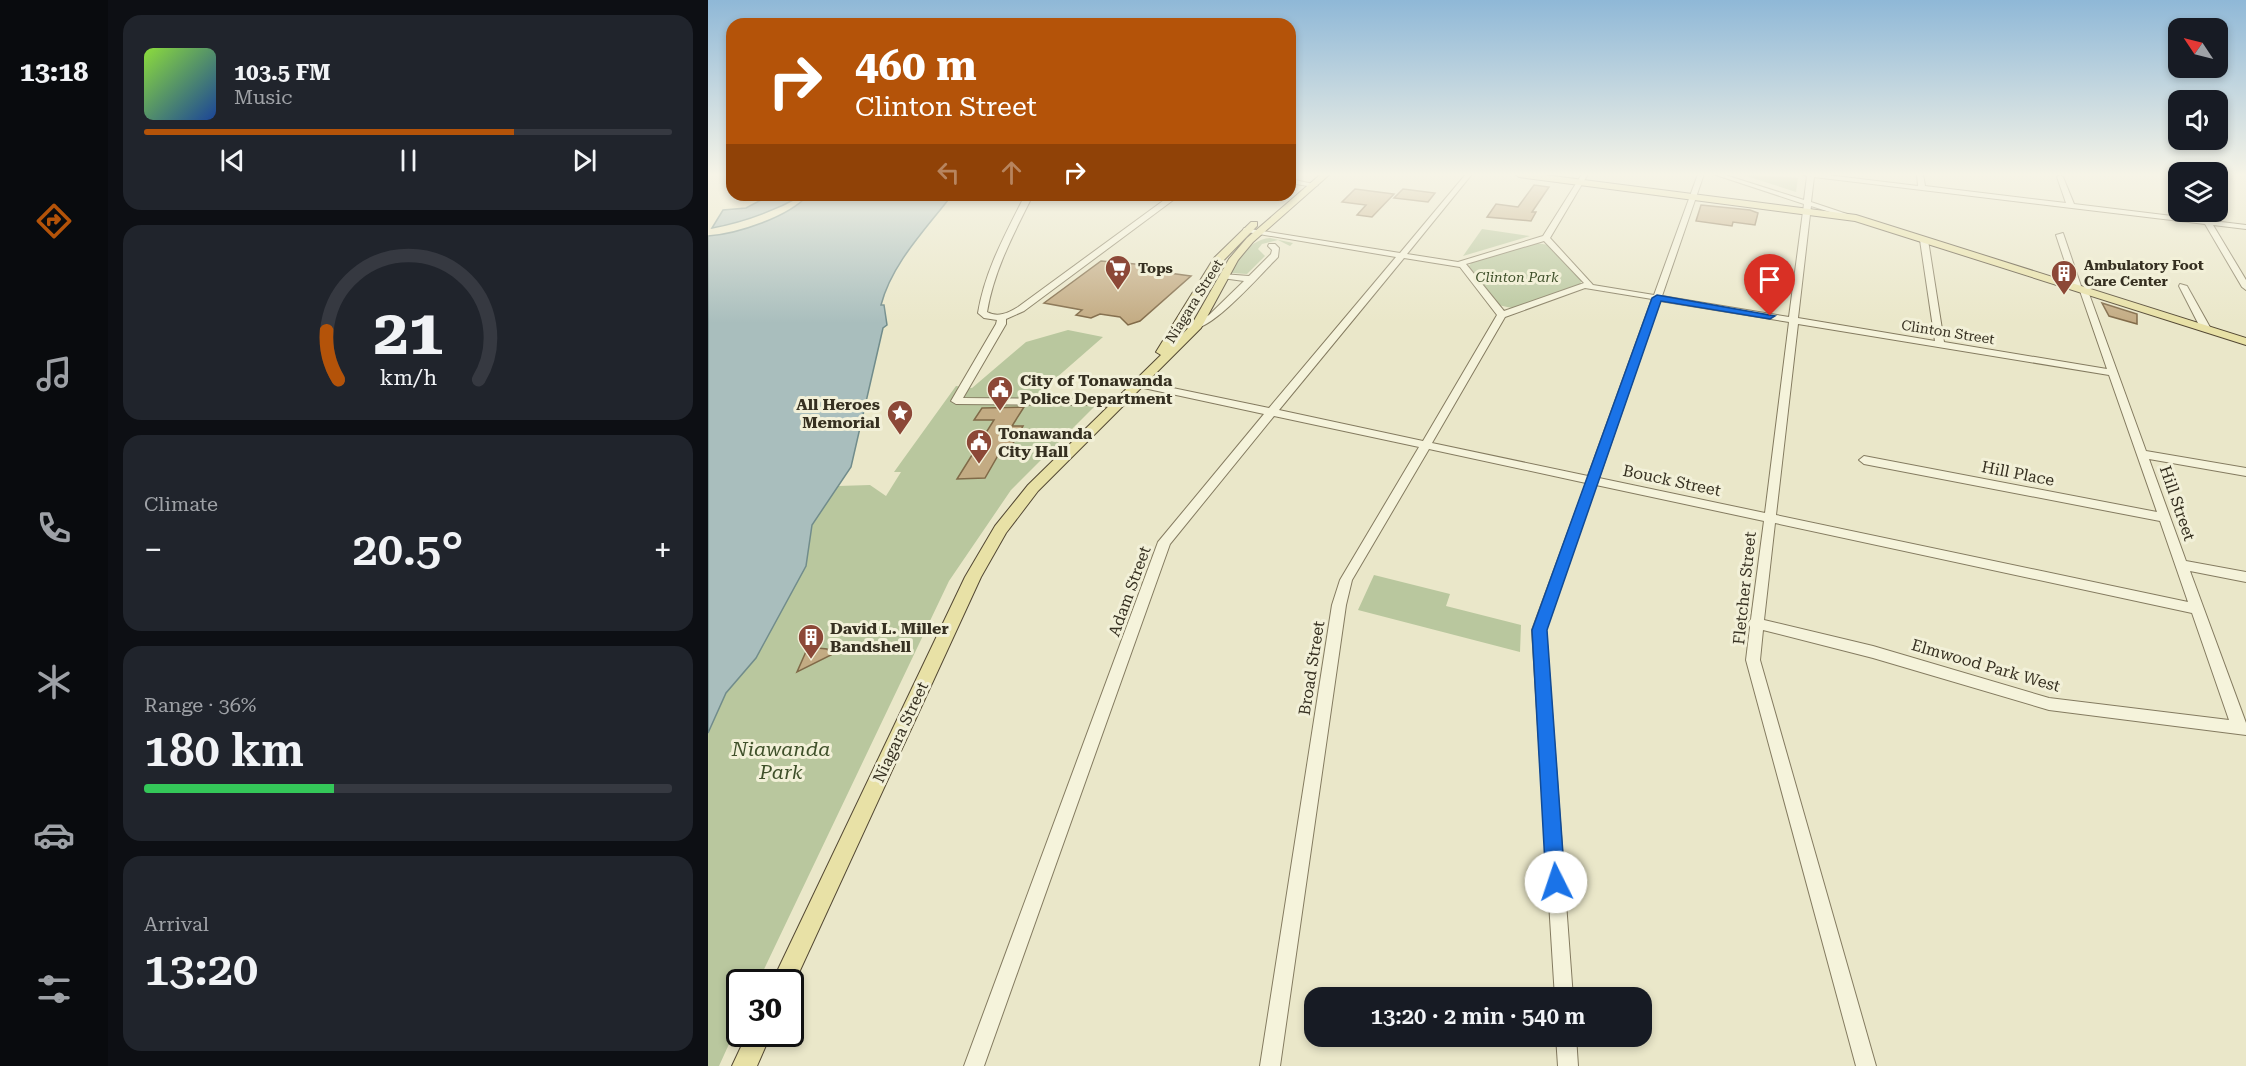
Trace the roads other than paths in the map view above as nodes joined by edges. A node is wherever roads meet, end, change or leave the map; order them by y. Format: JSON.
{"nodes":[{"id":1,"x":2208,"y":223,"type":"edge"},
{"id":2,"x":1016,"y":224,"type":"edge"},
{"id":3,"x":1137,"y":224,"type":"edge"},
{"id":4,"x":1260,"y":224,"type":"edge"},
{"id":5,"x":1261,"y":224,"type":"edge"},
{"id":6,"x":1427,"y":224,"type":"edge"},
{"id":7,"x":1555,"y":224,"type":"edge"},
{"id":8,"x":1683,"y":224,"type":"edge"},
{"id":9,"x":1805,"y":224,"type":"edge"},
{"id":10,"x":1874,"y":224,"type":"edge"},
{"id":11,"x":2215,"y":224,"type":"edge"},
{"id":12,"x":2246,"y":227,"type":"edge"},
{"id":13,"x":1256,"y":228,"type":"junction"},
{"id":14,"x":2060,"y":235,"type":"dead end"},
{"id":15,"x":1546,"y":238,"type":"junction"},
{"id":16,"x":1924,"y":240,"type":"junction"},
{"id":17,"x":1272,"y":246,"type":"dead end"},
{"id":18,"x":1402,"y":254,"type":"junction"},
{"id":19,"x":1463,"y":263,"type":"junction"},
{"id":20,"x":1225,"y":276,"type":"junction"},
{"id":21,"x":1251,"y":279,"type":"junction"},
{"id":22,"x":1588,"y":283,"type":"junction"},
{"id":23,"x":2183,"y":286,"type":"dead end"},
{"id":24,"x":2246,"y":287,"type":"edge"},
{"id":25,"x":2081,"y":290,"type":"junction"},
{"id":26,"x":1658,"y":294,"type":"junction"},
{"id":27,"x":1502,"y":315,"type":"junction"},
{"id":28,"x":1002,"y":317,"type":"junction"},
{"id":29,"x":1793,"y":317,"type":"junction"},
{"id":30,"x":1197,"y":326,"type":"junction"},
{"id":31,"x":2206,"y":329,"type":"junction"},
{"id":32,"x":1939,"y":340,"type":"junction"},
{"id":33,"x":2246,"y":342,"type":"edge"},
{"id":34,"x":1159,"y":362,"type":"junction"},
{"id":35,"x":2113,"y":369,"type":"junction"},
{"id":36,"x":1139,"y":384,"type":"junction"},
{"id":37,"x":1115,"y":406,"type":"junction"},
{"id":38,"x":1272,"y":412,"type":"junction"},
{"id":39,"x":1426,"y":444,"type":"junction"},
{"id":40,"x":2143,"y":454,"type":"junction"},
{"id":41,"x":1864,"y":460,"type":"dead end"},
{"id":42,"x":2246,"y":472,"type":"edge"},
{"id":43,"x":1592,"y":480,"type":"junction"},
{"id":44,"x":1768,"y":518,"type":"junction"},
{"id":45,"x":2166,"y":518,"type":"junction"},
{"id":46,"x":2182,"y":565,"type":"junction"},
{"id":47,"x":2246,"y":578,"type":"edge"},
{"id":48,"x":2198,"y":609,"type":"junction"},
{"id":49,"x":1755,"y":623,"type":"junction"},
{"id":50,"x":2242,"y":728,"type":"edge"},
{"id":51,"x":789,"y":969,"type":"edge"},
{"id":52,"x":1563,"y":987,"type":"edge"},
{"id":53,"x":753,"y":1047,"type":"edge"},
{"id":54,"x":1567,"y":1047,"type":"edge"},
{"id":55,"x":744,"y":1066,"type":"edge"},
{"id":56,"x":974,"y":1066,"type":"edge"},
{"id":57,"x":1270,"y":1066,"type":"edge"},
{"id":58,"x":1568,"y":1066,"type":"edge"},
{"id":59,"x":1866,"y":1066,"type":"edge"}],
"edges":[{"from":1,"to":24,"type":"street"},
{"from":2,"to":28,"type":"street"},
{"from":3,"to":28,"type":"street"},
{"from":4,"to":13,"type":"main road","name":"Niagara Street"},
{"from":5,"to":13,"type":"main road","name":"Niagara Street"},
{"from":6,"to":18,"type":"street","name":"Adam Street"},
{"from":7,"to":15,"type":"street"},
{"from":8,"to":26,"type":"street"},
{"from":9,"to":29,"type":"street","name":"Fletcher Street"},
{"from":10,"to":16,"type":"main road"},
{"from":11,"to":12,"type":"street"},
{"from":13,"to":18,"type":"street"},
{"from":13,"to":20,"type":"main road","name":"Niagara Street"},
{"from":13,"to":34,"type":"main road","name":"Niagara Street"},
{"from":14,"to":25,"type":"street","name":"Hill Street"},
{"from":15,"to":19,"type":"street"},
{"from":15,"to":22,"type":"street"},
{"from":16,"to":25,"type":"main road"},
{"from":16,"to":32,"type":"street"},
{"from":17,"to":21,"type":"street","name":"Niagara Street"},
{"from":18,"to":19,"type":"street"},
{"from":18,"to":38,"type":"street","name":"Adam Street"},
{"from":19,"to":27,"type":"street"},
{"from":20,"to":21,"type":"street","name":"Niagara Street"},
{"from":20,"to":30,"type":"main road","name":"Niagara Street"},
{"from":21,"to":30,"type":"street","name":"Niagara Street"},
{"from":22,"to":26,"type":"street","name":"Clinton Street"},
{"from":22,"to":27,"type":"street"},
{"from":23,"to":31,"type":"street"},
{"from":25,"to":31,"type":"main road"},
{"from":25,"to":35,"type":"street","name":"Hill Street"},
{"from":26,"to":29,"type":"street","name":"Clinton Street"},
{"from":26,"to":43,"type":"street"},
{"from":27,"to":39,"type":"street","name":"Broad Street"},
{"from":28,"to":37,"type":"street"},
{"from":29,"to":32,"type":"street","name":"Clinton Street"},
{"from":29,"to":44,"type":"street","name":"Fletcher Street"},
{"from":30,"to":34,"type":"main road","name":"Niagara Street"},
{"from":31,"to":33,"type":"main road"},
{"from":32,"to":35,"type":"street","name":"Clinton Street"},
{"from":34,"to":36,"type":"main road","name":"Niagara Street"},
{"from":35,"to":40,"type":"street","name":"Hill Street"},
{"from":36,"to":37,"type":"main road","name":"Niagara Street"},
{"from":36,"to":38,"type":"street","name":"Bouck Street"},
{"from":37,"to":51,"type":"main road","name":"Niagara Street"},
{"from":38,"to":39,"type":"street","name":"Bouck Street"},
{"from":38,"to":56,"type":"street","name":"Adam Street"},
{"from":39,"to":43,"type":"street","name":"Bouck Street"},
{"from":39,"to":57,"type":"street","name":"Broad Street"},
{"from":40,"to":42,"type":"street"},
{"from":40,"to":45,"type":"street","name":"Hill Street"},
{"from":41,"to":45,"type":"street","name":"Hill Place"},
{"from":43,"to":44,"type":"street","name":"Bouck Street"},
{"from":43,"to":52,"type":"street"},
{"from":44,"to":48,"type":"street","name":"Bouck Street"},
{"from":44,"to":49,"type":"street","name":"Fletcher Street"},
{"from":45,"to":46,"type":"street","name":"Hill Street"},
{"from":46,"to":47,"type":"street"},
{"from":46,"to":48,"type":"street","name":"Hill Street"},
{"from":48,"to":50,"type":"street","name":"Hill Street"},
{"from":49,"to":50,"type":"street","name":"Elmwood Park West"},
{"from":49,"to":59,"type":"street","name":"Fletcher Street"},
{"from":53,"to":55,"type":"main road"},
{"from":54,"to":58,"type":"street"}]}
